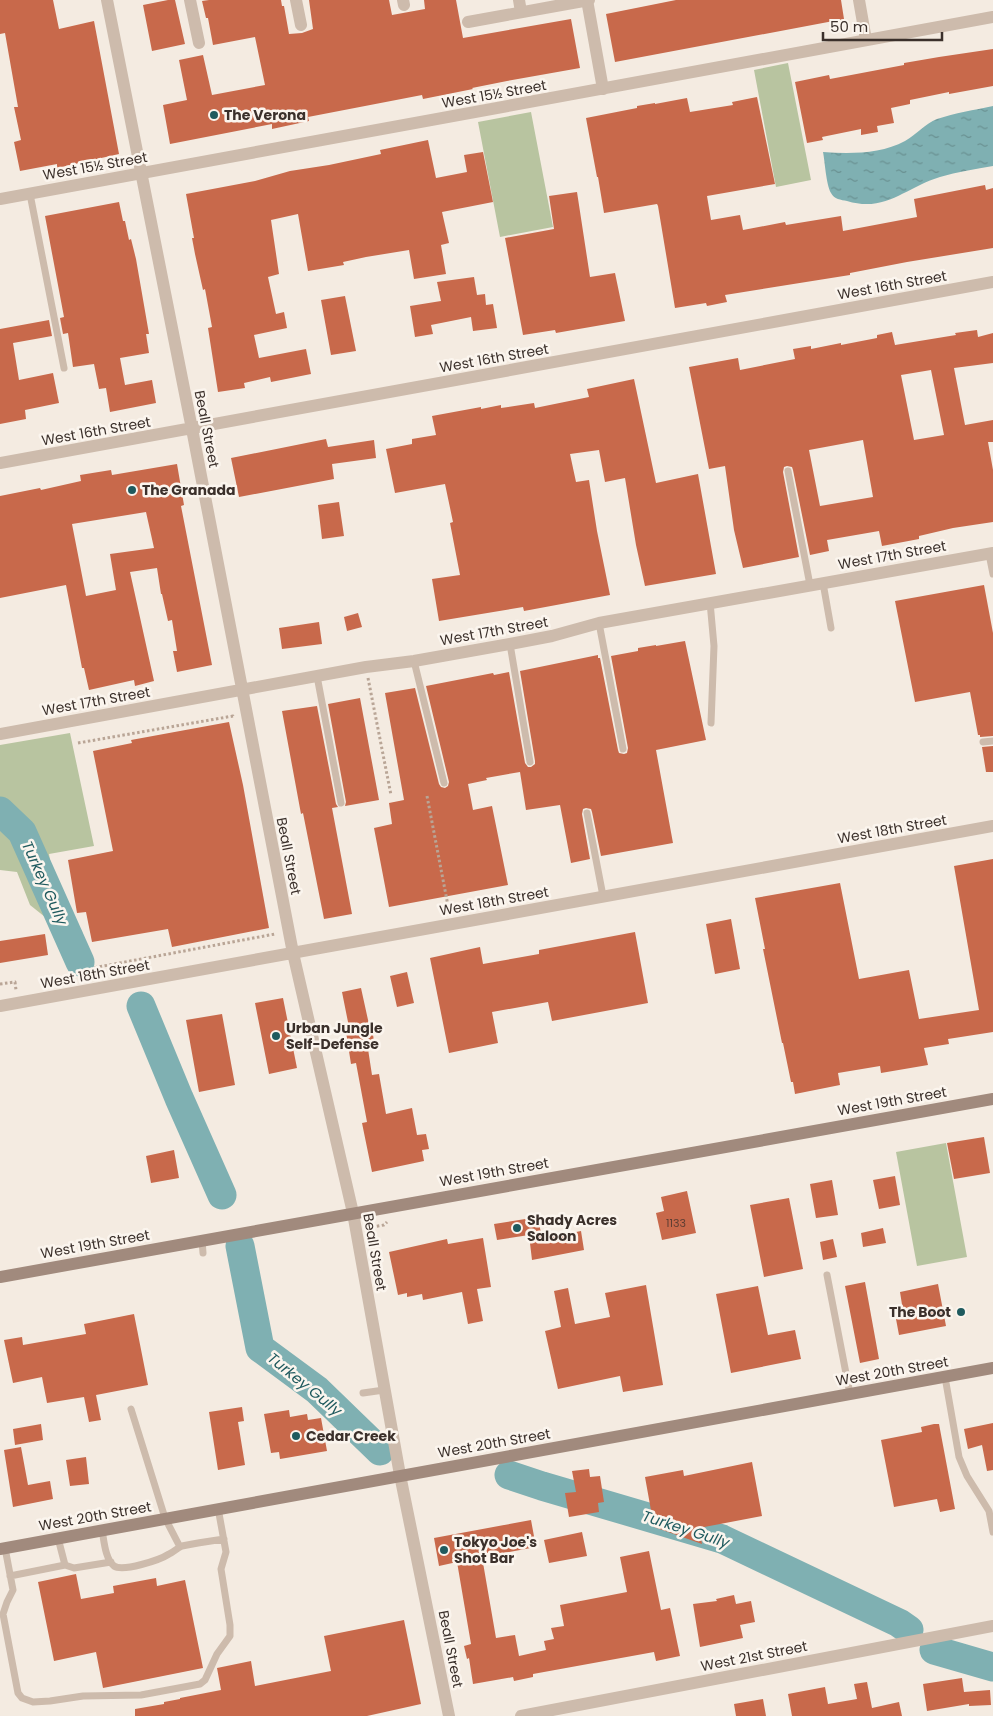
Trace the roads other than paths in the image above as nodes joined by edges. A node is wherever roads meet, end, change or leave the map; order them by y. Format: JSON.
{"nodes":[{"id":1,"x":107,"y":0,"type":"edge"},
{"id":2,"x":190,"y":0,"type":"edge"},
{"id":3,"x":296,"y":0,"type":"edge"},
{"id":4,"x":587,"y":0,"type":"edge"},
{"id":5,"x":859,"y":0,"type":"edge"},
{"id":6,"x":520,"y":6,"type":"edge"},
{"id":7,"x":993,"y":17,"type":"edge"},
{"id":8,"x":468,"y":22,"type":"dead end"},
{"id":9,"x":301,"y":25,"type":"dead end"},
{"id":10,"x":866,"y":40,"type":"junction"},
{"id":11,"x":199,"y":43,"type":"dead end"},
{"id":12,"x":604,"y":89,"type":"junction"},
{"id":13,"x":141,"y":173,"type":"junction"},
{"id":14,"x":30,"y":194,"type":"junction"},
{"id":15,"x":0,"y":199,"type":"edge"},
{"id":16,"x":993,"y":282,"type":"edge"},
{"id":17,"x":64,"y":368,"type":"dead end"},
{"id":18,"x":192,"y":429,"type":"junction"},
{"id":19,"x":0,"y":463,"type":"edge"},
{"id":20,"x":788,"y":471,"type":"dead end"},
{"id":21,"x":991,"y":553,"type":"edge"},
{"id":22,"x":993,"y":574,"type":"edge"},
{"id":23,"x":816,"y":584,"type":"junction"},
{"id":24,"x":710,"y":602,"type":"junction"},
{"id":25,"x":599,"y":623,"type":"junction"},
{"id":26,"x":831,"y":628,"type":"dead end"},
{"id":27,"x":510,"y":644,"type":"junction"},
{"id":28,"x":414,"y":661,"type":"junction"},
{"id":29,"x":317,"y":676,"type":"junction"},
{"id":30,"x":242,"y":690,"type":"junction"},
{"id":31,"x":711,"y":723,"type":"dead end"},
{"id":32,"x":0,"y":734,"type":"edge"},
{"id":33,"x":993,"y":741,"type":"edge"},
{"id":34,"x":984,"y":742,"type":"dead end"},
{"id":35,"x":623,"y":748,"type":"dead end"},
{"id":36,"x":530,"y":762,"type":"dead end"},
{"id":37,"x":444,"y":783,"type":"dead end"},
{"id":38,"x":341,"y":803,"type":"dead end"},
{"id":39,"x":587,"y":813,"type":"dead end"},
{"id":40,"x":993,"y":826,"type":"edge"},
{"id":41,"x":603,"y":896,"type":"junction"},
{"id":42,"x":293,"y":953,"type":"junction"},
{"id":43,"x":0,"y":1006,"type":"edge"},
{"id":44,"x":993,"y":1099,"type":"edge"},
{"id":45,"x":353,"y":1213,"type":"junction"},
{"id":46,"x":202,"y":1240,"type":"junction"},
{"id":47,"x":203,"y":1253,"type":"dead end"},
{"id":48,"x":827,"y":1275,"type":"dead end"},
{"id":49,"x":0,"y":1277,"type":"edge"},
{"id":50,"x":993,"y":1368,"type":"edge"},
{"id":51,"x":944,"y":1377,"type":"junction"},
{"id":52,"x":384,"y":1390,"type":"junction"},
{"id":53,"x":363,"y":1393,"type":"dead end"},
{"id":54,"x":850,"y":1394,"type":"junction"},
{"id":55,"x":131,"y":1409,"type":"dead end"},
{"id":56,"x":400,"y":1475,"type":"junction"},
{"id":57,"x":218,"y":1508,"type":"junction"},
{"id":58,"x":165,"y":1518,"type":"junction"},
{"id":59,"x":102,"y":1530,"type":"junction"},
{"id":60,"x":993,"y":1532,"type":"edge"},
{"id":61,"x":58,"y":1538,"type":"junction"},
{"id":62,"x":224,"y":1539,"type":"junction"},
{"id":63,"x":180,"y":1547,"type":"junction"},
{"id":64,"x":3,"y":1548,"type":"edge"},
{"id":65,"x":111,"y":1562,"type":"junction"},
{"id":66,"x":65,"y":1565,"type":"junction"},
{"id":67,"x":10,"y":1576,"type":"junction"},
{"id":68,"x":993,"y":1626,"type":"edge"},
{"id":69,"x":449,"y":1716,"type":"edge"},
{"id":70,"x":521,"y":1716,"type":"edge"}],
"edges":[{"from":1,"to":13,"type":"street","name":"Beall Street"},
{"from":2,"to":11,"type":"street"},
{"from":3,"to":9,"type":"street"},
{"from":4,"to":6,"type":"street"},
{"from":4,"to":12,"type":"street"},
{"from":5,"to":10,"type":"street"},
{"from":6,"to":8,"type":"street"},
{"from":7,"to":10,"type":"street","name":"West 15½ Street"},
{"from":10,"to":12,"type":"street","name":"West 15½ Street"},
{"from":12,"to":13,"type":"street","name":"West 15½ Street"},
{"from":13,"to":14,"type":"street","name":"West 15½ Street"},
{"from":13,"to":18,"type":"street","name":"Beall Street"},
{"from":14,"to":15,"type":"street","name":"West 15½ Street"},
{"from":14,"to":17,"type":"lane"},
{"from":16,"to":18,"type":"street","name":"West 16th Street"},
{"from":18,"to":19,"type":"street","name":"West 16th Street"},
{"from":18,"to":30,"type":"street","name":"Beall Street"},
{"from":20,"to":23,"type":"lane"},
{"from":21,"to":22,"type":"lane"},
{"from":21,"to":23,"type":"street","name":"West 17th Street"},
{"from":23,"to":24,"type":"street","name":"West 17th Street"},
{"from":23,"to":26,"type":"lane"},
{"from":24,"to":25,"type":"street","name":"West 17th Street"},
{"from":24,"to":31,"type":"lane"},
{"from":25,"to":27,"type":"street","name":"West 17th Street"},
{"from":25,"to":35,"type":"lane"},
{"from":27,"to":28,"type":"street","name":"West 17th Street"},
{"from":27,"to":36,"type":"lane"},
{"from":28,"to":29,"type":"street","name":"West 17th Street"},
{"from":28,"to":37,"type":"lane"},
{"from":29,"to":30,"type":"street","name":"West 17th Street"},
{"from":29,"to":38,"type":"lane"},
{"from":30,"to":32,"type":"street","name":"West 17th Street"},
{"from":30,"to":42,"type":"street","name":"Beall Street"},
{"from":33,"to":34,"type":"lane"},
{"from":39,"to":41,"type":"lane"},
{"from":40,"to":41,"type":"street","name":"West 18th Street"},
{"from":41,"to":42,"type":"street","name":"West 18th Street"},
{"from":42,"to":43,"type":"street","name":"West 18th Street"},
{"from":42,"to":45,"type":"street","name":"Beall Street"},
{"from":44,"to":45,"type":"main road","name":"West 19th Street"},
{"from":45,"to":46,"type":"main road","name":"West 19th Street"},
{"from":45,"to":52,"type":"street","name":"Beall Street"},
{"from":46,"to":47,"type":"lane"},
{"from":46,"to":49,"type":"main road","name":"West 19th Street"},
{"from":48,"to":54,"type":"lane"},
{"from":50,"to":51,"type":"main road","name":"West 20th Street"},
{"from":51,"to":54,"type":"main road","name":"West 20th Street"},
{"from":51,"to":60,"type":"lane"},
{"from":52,"to":53,"type":"lane"},
{"from":52,"to":56,"type":"street","name":"Beall Street"},
{"from":54,"to":56,"type":"main road","name":"West 20th Street"},
{"from":55,"to":58,"type":"lane"},
{"from":56,"to":57,"type":"main road","name":"West 20th Street"},
{"from":56,"to":69,"type":"street","name":"Beall Street"},
{"from":57,"to":58,"type":"main road","name":"West 20th Street"},
{"from":57,"to":62,"type":"lane"},
{"from":58,"to":59,"type":"main road","name":"West 20th Street"},
{"from":58,"to":63,"type":"lane"},
{"from":59,"to":61,"type":"main road","name":"West 20th Street"},
{"from":59,"to":65,"type":"lane"},
{"from":61,"to":64,"type":"main road","name":"West 20th Street"},
{"from":61,"to":66,"type":"lane"},
{"from":62,"to":63,"type":"lane"},
{"from":62,"to":67,"type":"lane"},
{"from":63,"to":65,"type":"lane"},
{"from":64,"to":67,"type":"lane"},
{"from":65,"to":66,"type":"lane"},
{"from":66,"to":67,"type":"lane"},
{"from":68,"to":70,"type":"street","name":"West 21st Street"}]}
